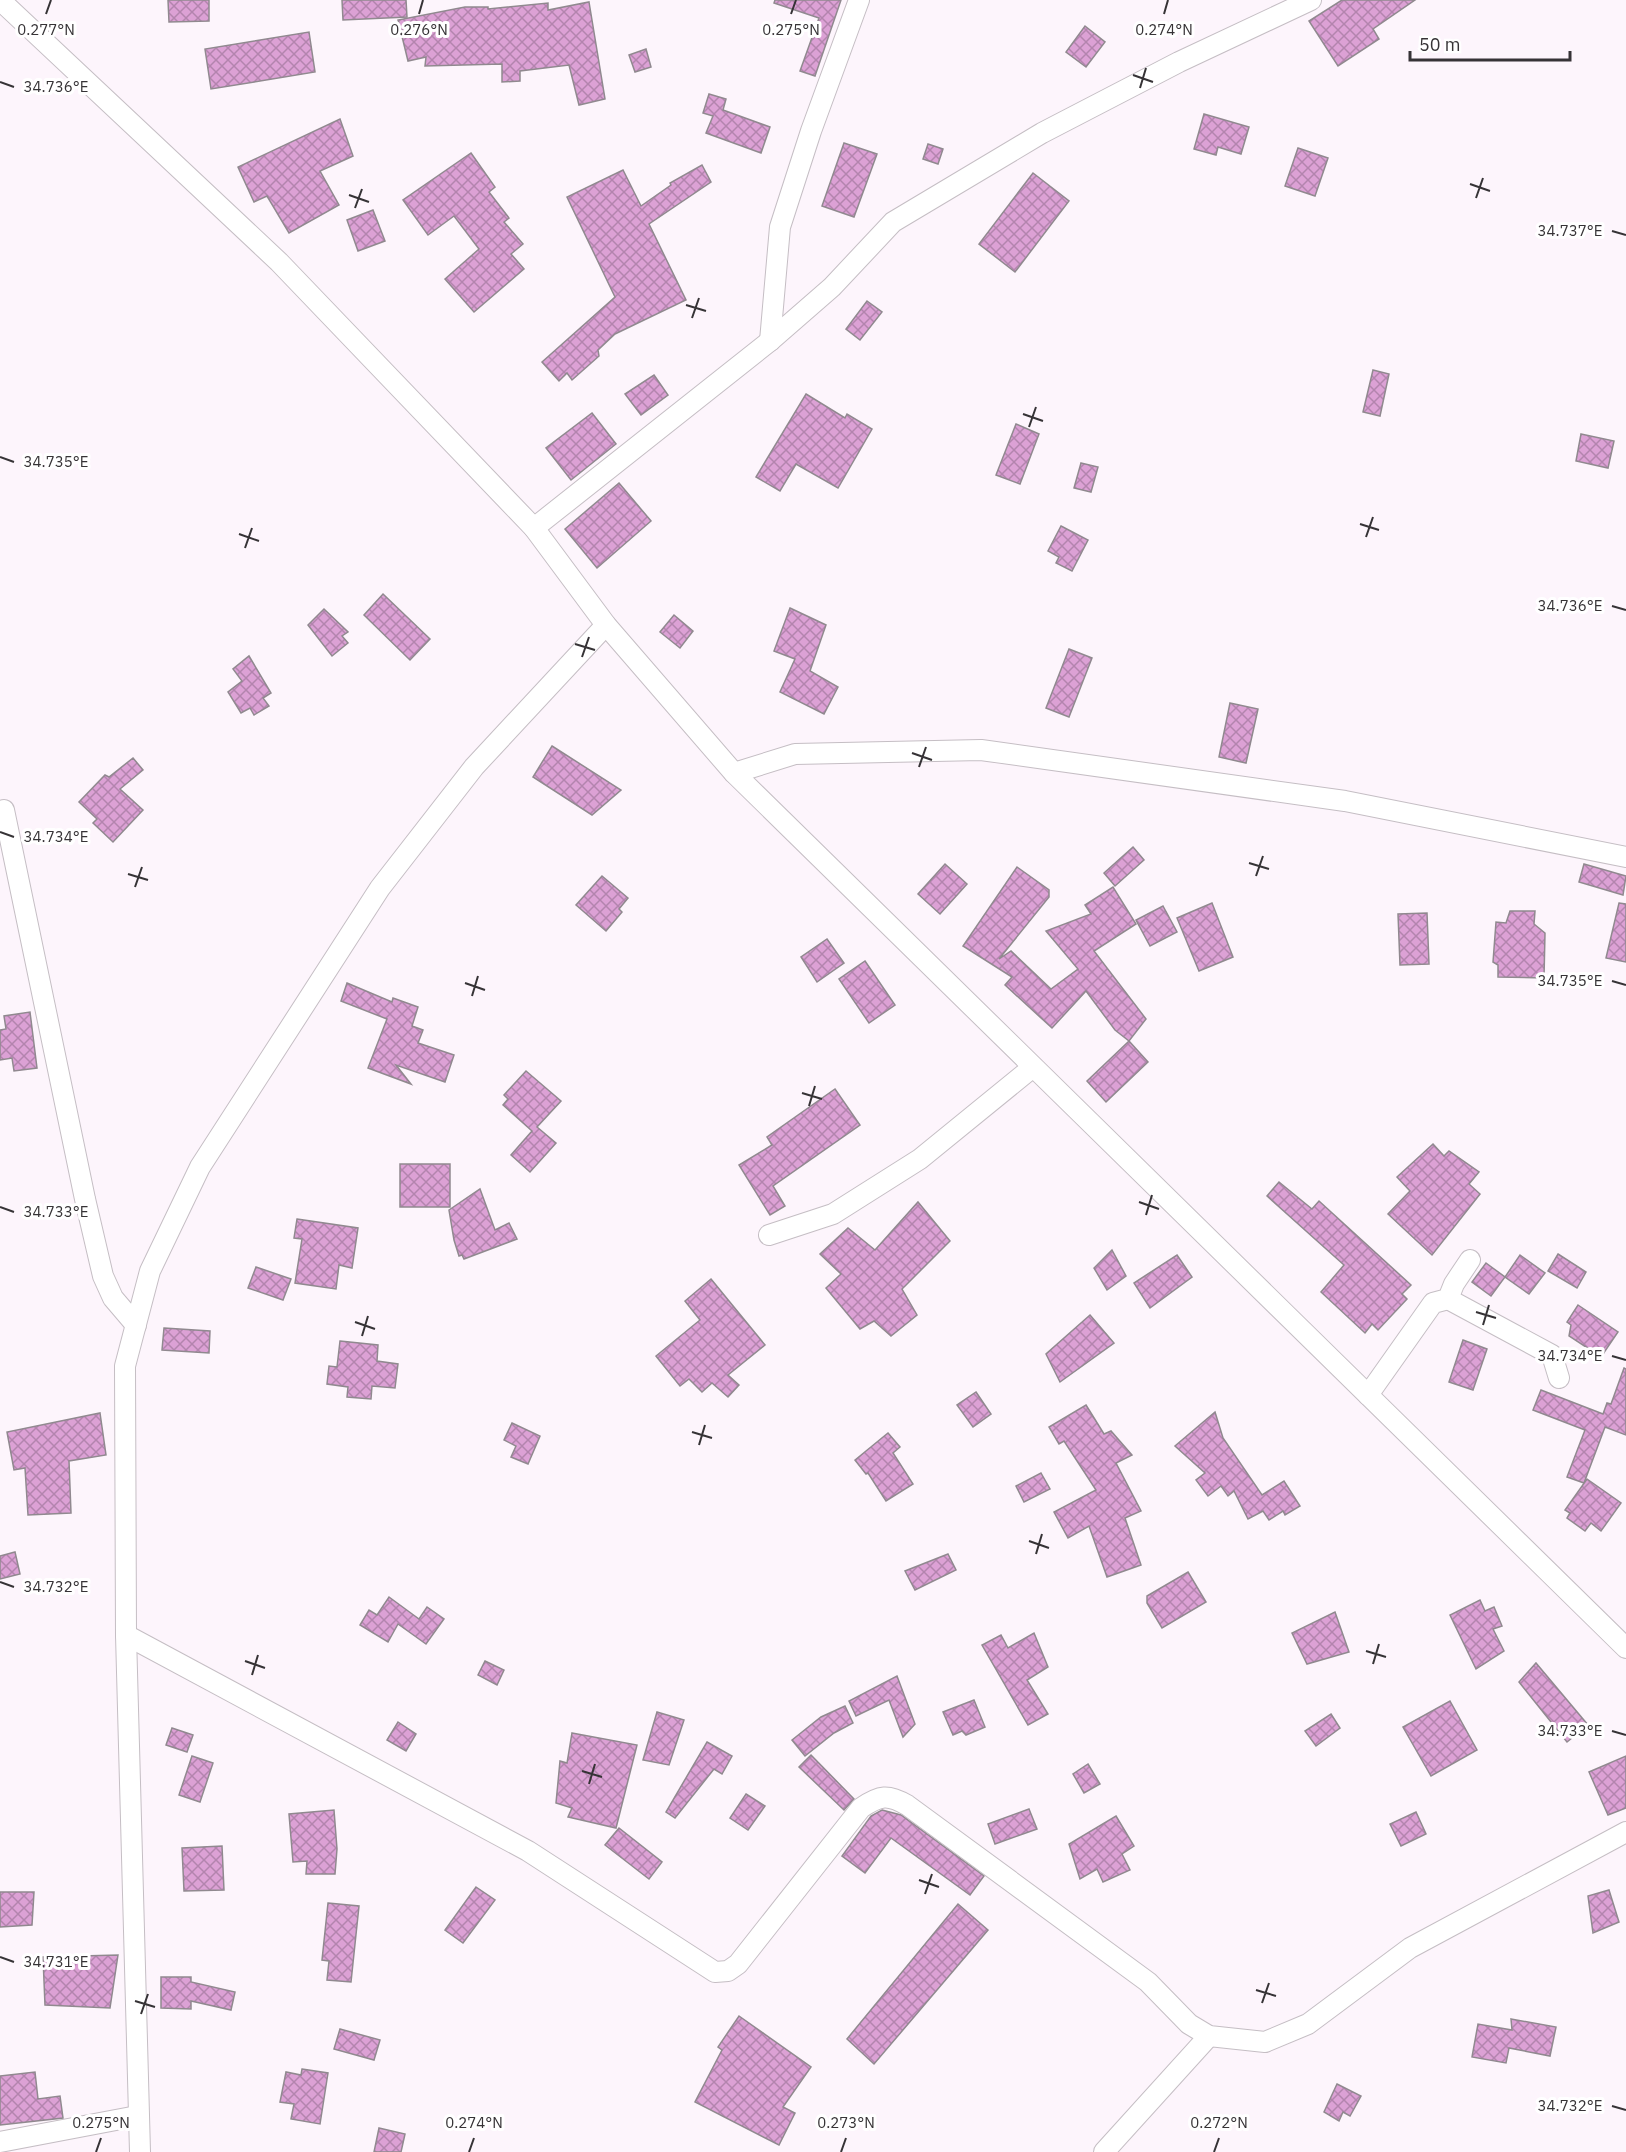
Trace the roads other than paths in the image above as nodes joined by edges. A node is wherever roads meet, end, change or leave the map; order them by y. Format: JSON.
{"nodes":[{"id":1,"x":0,"y":0,"type":"edge"},
{"id":2,"x":859,"y":0,"type":"edge"},
{"id":3,"x":1311,"y":0,"type":"edge"},
{"id":4,"x":770,"y":341,"type":"junction"},
{"id":5,"x":534,"y":528,"type":"junction"},
{"id":6,"x":606,"y":626,"type":"junction"},
{"id":7,"x":734,"y":773,"type":"junction"},
{"id":8,"x":4,"y":810,"type":"dead end"},
{"id":9,"x":1626,"y":857,"type":"edge"},
{"id":10,"x":1033,"y":1067,"type":"junction"},
{"id":11,"x":769,"y":1235,"type":"dead end"},
{"id":12,"x":1470,"y":1260,"type":"dead end"},
{"id":13,"x":1448,"y":1299,"type":"junction"},
{"id":14,"x":136,"y":1325,"type":"junction"},
{"id":15,"x":1559,"y":1378,"type":"dead end"},
{"id":16,"x":1368,"y":1395,"type":"junction"},
{"id":17,"x":126,"y":1635,"type":"junction"},
{"id":18,"x":1626,"y":1648,"type":"edge"},
{"id":19,"x":1626,"y":1832,"type":"edge"},
{"id":20,"x":1209,"y":2036,"type":"junction"},
{"id":21,"x":137,"y":2116,"type":"junction"},
{"id":22,"x":0,"y":2142,"type":"edge"},
{"id":23,"x":140,"y":2152,"type":"edge"},
{"id":24,"x":1104,"y":2152,"type":"edge"}],
"edges":[{"from":1,"to":5,"type":"street"},
{"from":2,"to":4,"type":"street"},
{"from":3,"to":4,"type":"street"},
{"from":4,"to":5,"type":"street"},
{"from":5,"to":6,"type":"street"},
{"from":6,"to":7,"type":"street"},
{"from":6,"to":14,"type":"street"},
{"from":7,"to":9,"type":"street"},
{"from":7,"to":10,"type":"street"},
{"from":8,"to":14,"type":"street"},
{"from":10,"to":11,"type":"street"},
{"from":10,"to":16,"type":"street"},
{"from":12,"to":13,"type":"street"},
{"from":13,"to":15,"type":"street"},
{"from":13,"to":16,"type":"street"},
{"from":14,"to":17,"type":"street"},
{"from":16,"to":18,"type":"street"},
{"from":17,"to":20,"type":"street"},
{"from":17,"to":21,"type":"street"},
{"from":19,"to":20,"type":"street"},
{"from":20,"to":24,"type":"street"},
{"from":21,"to":22,"type":"street"},
{"from":21,"to":23,"type":"street"}]}
